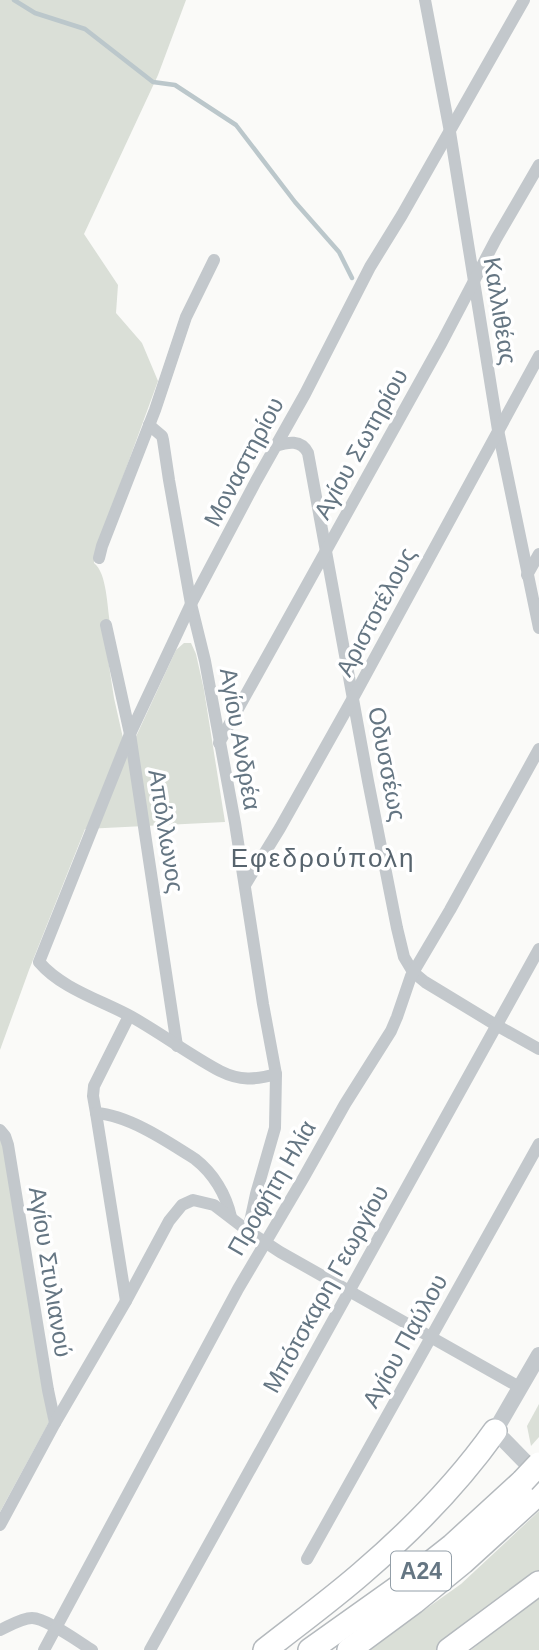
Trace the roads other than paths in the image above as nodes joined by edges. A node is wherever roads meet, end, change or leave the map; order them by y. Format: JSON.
{"nodes":[{"id":1,"x":425,"y":0,"type":"edge"},
{"id":2,"x":524,"y":0,"type":"edge"},
{"id":3,"x":450,"y":132,"type":"junction"},
{"id":4,"x":539,"y":165,"type":"edge"},
{"id":5,"x":214,"y":260,"type":"dead end"},
{"id":6,"x":474,"y":281,"type":"junction"},
{"id":7,"x":539,"y":356,"type":"edge"},
{"id":8,"x":149,"y":425,"type":"junction"},
{"id":9,"x":498,"y":430,"type":"junction"},
{"id":10,"x":275,"y":446,"type":"junction"},
{"id":11,"x":326,"y":552,"type":"junction"},
{"id":12,"x":539,"y":554,"type":"edge"},
{"id":13,"x":99,"y":558,"type":"dead end"},
{"id":14,"x":527,"y":576,"type":"junction"},
{"id":15,"x":191,"y":604,"type":"junction"},
{"id":16,"x":106,"y":625,"type":"dead end"},
{"id":17,"x":539,"y":628,"type":"edge"},
{"id":18,"x":353,"y":698,"type":"junction"},
{"id":19,"x":130,"y":734,"type":"junction"},
{"id":20,"x":219,"y":743,"type":"junction"},
{"id":21,"x":539,"y":749,"type":"edge"},
{"id":22,"x":245,"y":885,"type":"junction"},
{"id":23,"x":539,"y":949,"type":"edge"},
{"id":24,"x":413,"y":972,"type":"junction"},
{"id":25,"x":129,"y":1016,"type":"junction"},
{"id":26,"x":496,"y":1026,"type":"junction"},
{"id":27,"x":177,"y":1046,"type":"junction"},
{"id":28,"x":539,"y":1049,"type":"edge"},
{"id":29,"x":276,"y":1074,"type":"junction"},
{"id":30,"x":96,"y":1113,"type":"junction"},
{"id":31,"x":0,"y":1130,"type":"edge"},
{"id":32,"x":539,"y":1144,"type":"edge"},
{"id":33,"x":231,"y":1218,"type":"junction"},
{"id":34,"x":248,"y":1231,"type":"junction"},
{"id":35,"x":265,"y":1243,"type":"junction"},
{"id":36,"x":349,"y":1292,"type":"junction"},
{"id":37,"x":126,"y":1301,"type":"junction"},
{"id":38,"x":431,"y":1338,"type":"junction"},
{"id":39,"x":539,"y":1355,"type":"edge"},
{"id":40,"x":521,"y":1388,"type":"junction"},
{"id":41,"x":55,"y":1423,"type":"junction"},
{"id":42,"x":495,"y":1431,"type":"junction"},
{"id":43,"x":539,"y":1464,"type":"edge"},
{"id":44,"x":534,"y":1486,"type":"edge"},
{"id":45,"x":0,"y":1525,"type":"edge"},
{"id":46,"x":307,"y":1559,"type":"dead end"},
{"id":47,"x":539,"y":1583,"type":"edge"},
{"id":48,"x":56,"y":1628,"type":"junction"},
{"id":49,"x":0,"y":1630,"type":"edge"},
{"id":50,"x":44,"y":1650,"type":"edge"},
{"id":51,"x":92,"y":1650,"type":"edge"},
{"id":52,"x":150,"y":1650,"type":"edge"},
{"id":53,"x":265,"y":1650,"type":"edge"},
{"id":54,"x":310,"y":1650,"type":"edge"},
{"id":55,"x":349,"y":1650,"type":"edge"},
{"id":56,"x":449,"y":1650,"type":"edge"}],
"edges":[{"from":1,"to":3,"type":"street","name":"Καλλιθέας"},
{"from":2,"to":3,"type":"street","name":"Μοναστηρίου"},
{"from":3,"to":6,"type":"street","name":"Καλλιθέας"},
{"from":3,"to":10,"type":"street","name":"Μοναστηρίου"},
{"from":4,"to":6,"type":"street","name":"Αγίου Σωτηρίου"},
{"from":5,"to":8,"type":"street"},
{"from":6,"to":9,"type":"street","name":"Καλλιθέας"},
{"from":6,"to":11,"type":"street","name":"Αγίου Σωτηρίου"},
{"from":7,"to":9,"type":"street","name":"Αριστοτέλους"},
{"from":8,"to":13,"type":"street"},
{"from":8,"to":15,"type":"street","name":"Αγίου Ανδρέα"},
{"from":9,"to":14,"type":"street","name":"Καλλιθέας"},
{"from":9,"to":18,"type":"street","name":"Αριστοτέλους"},
{"from":10,"to":11,"type":"street","name":"Οδυσσέως"},
{"from":10,"to":15,"type":"street","name":"Μοναστηρίου"},
{"from":11,"to":18,"type":"street","name":"Οδυσσέως"},
{"from":11,"to":20,"type":"street","name":"Αγίου Σωτηρίου"},
{"from":12,"to":14,"type":"street"},
{"from":14,"to":17,"type":"street","name":"Καλλιθέας"},
{"from":15,"to":19,"type":"street","name":"Μοναστηρίου"},
{"from":15,"to":20,"type":"street","name":"Αγίου Ανδρέα"},
{"from":16,"to":19,"type":"street","name":"Απόλλωνος"},
{"from":18,"to":22,"type":"street","name":"Αριστοτέλους"},
{"from":18,"to":24,"type":"street","name":"Οδυσσέως"},
{"from":19,"to":25,"type":"street","name":"Μοναστηρίου"},
{"from":19,"to":27,"type":"street","name":"Απόλλωνος"},
{"from":20,"to":22,"type":"street","name":"Αγίου Ανδρέα"},
{"from":21,"to":24,"type":"street","name":"Προφήτη Ηλία"},
{"from":22,"to":29,"type":"street","name":"Αγίου Ανδρέα"},
{"from":23,"to":26,"type":"street","name":"Μπότσκαρη Γεωργίου"},
{"from":24,"to":26,"type":"street"},
{"from":24,"to":35,"type":"street","name":"Προφήτη Ηλία"},
{"from":25,"to":27,"type":"street"},
{"from":25,"to":30,"type":"street"},
{"from":26,"to":28,"type":"street"},
{"from":26,"to":36,"type":"street","name":"Μπότσκαρη Γεωργίου"},
{"from":27,"to":29,"type":"street"},
{"from":29,"to":34,"type":"street","name":"Αγίου Ανδρέα"},
{"from":30,"to":33,"type":"street"},
{"from":30,"to":37,"type":"street"},
{"from":31,"to":41,"type":"street","name":"Αγίου Στυλιανού"},
{"from":32,"to":38,"type":"street","name":"Αγίου Παύλου"},
{"from":33,"to":34,"type":"street"},
{"from":33,"to":37,"type":"street"},
{"from":34,"to":35,"type":"street"},
{"from":35,"to":36,"type":"street"},
{"from":35,"to":48,"type":"street","name":"Προφήτη Ηλία"},
{"from":36,"to":38,"type":"street"},
{"from":36,"to":52,"type":"street","name":"Μπότσκαρη Γεωργίου"},
{"from":37,"to":41,"type":"street"},
{"from":38,"to":40,"type":"street"},
{"from":38,"to":46,"type":"street","name":"Αγίου Παύλου"},
{"from":39,"to":40,"type":"street"},
{"from":40,"to":42,"type":"street"},
{"from":41,"to":45,"type":"street"},
{"from":42,"to":44,"type":"street"},
{"from":42,"to":53,"type":"highway"},
{"from":43,"to":44,"type":"highway","number":"Α24","bridge":true},
{"from":44,"to":54,"type":"highway","number":"Α24"},
{"from":44,"to":55,"type":"highway","number":"Α24"},
{"from":47,"to":56,"type":"highway"},
{"from":48,"to":49,"type":"street"},
{"from":48,"to":50,"type":"street","name":"Προφήτη Ηλία"},
{"from":48,"to":51,"type":"street"}]}
